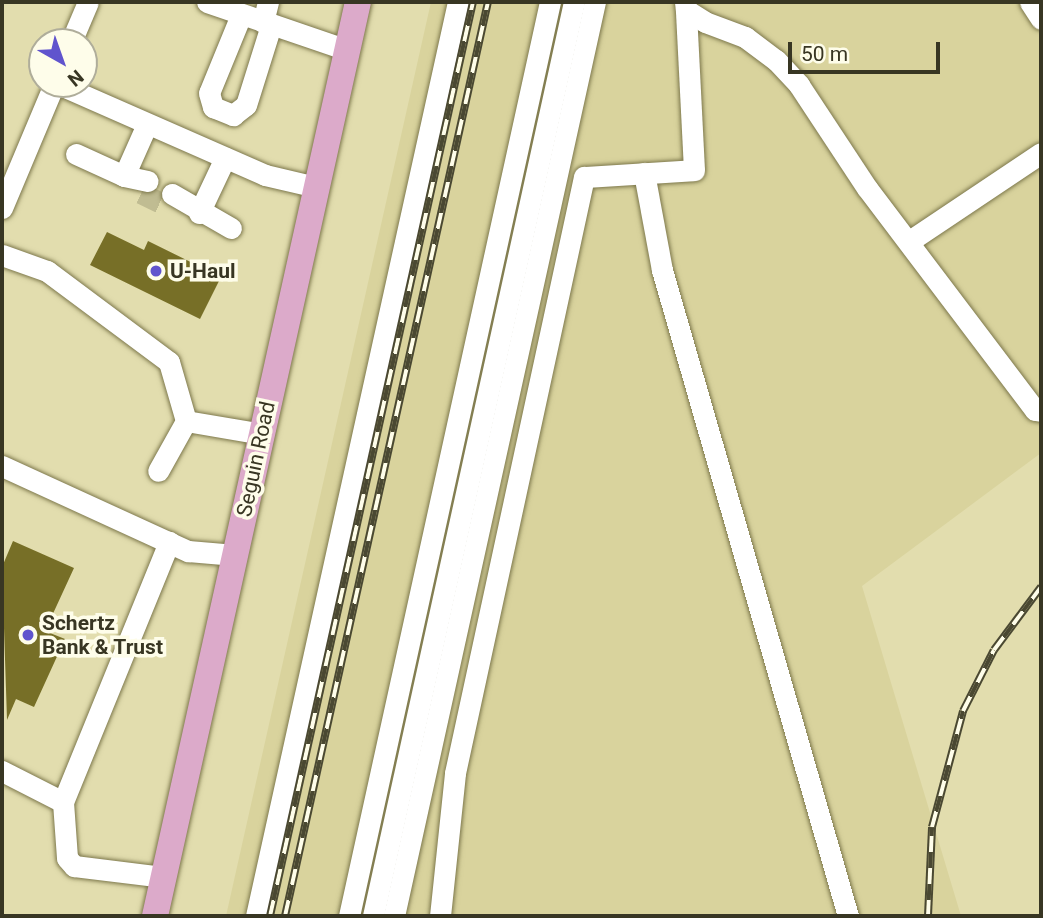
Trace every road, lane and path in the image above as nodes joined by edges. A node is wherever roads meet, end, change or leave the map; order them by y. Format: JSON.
{"nodes":[{"id":1,"x":88,"y":2,"type":"edge"},
{"id":2,"x":207,"y":2,"type":"edge"},
{"id":3,"x":358,"y":2,"type":"edge"},
{"id":4,"x":458,"y":2,"type":"edge"},
{"id":5,"x":550,"y":2,"type":"edge"},
{"id":6,"x":574,"y":2,"type":"edge"},
{"id":7,"x":595,"y":2,"type":"edge"},
{"id":8,"x":1030,"y":2,"type":"edge"},
{"id":9,"x":686,"y":6,"type":"edge"},
{"id":10,"x":241,"y":15,"type":"junction"},
{"id":11,"x":267,"y":16,"type":"edge"},
{"id":12,"x":1041,"y":19,"type":"edge"},
{"id":13,"x":77,"y":28,"type":"edge"},
{"id":14,"x":347,"y":50,"type":"junction"},
{"id":15,"x":50,"y":98,"type":"edge"},
{"id":16,"x":88,"y":98,"type":"edge"},
{"id":17,"x":147,"y":124,"type":"junction"},
{"id":18,"x":1041,"y":153,"type":"edge"},
{"id":19,"x":76,"y":154,"type":"dead end"},
{"id":20,"x":225,"y":158,"type":"junction"},
{"id":21,"x":644,"y":173,"type":"junction"},
{"id":22,"x":316,"y":187,"type":"junction"},
{"id":23,"x":173,"y":201,"type":"tunnel mouth"},
{"id":24,"x":2,"y":208,"type":"edge"},
{"id":25,"x":200,"y":213,"type":"junction"},
{"id":26,"x":231,"y":229,"type":"dead end"},
{"id":27,"x":911,"y":240,"type":"junction"},
{"id":28,"x":2,"y":255,"type":"edge"},
{"id":29,"x":1041,"y":411,"type":"edge"},
{"id":30,"x":186,"y":421,"type":"junction"},
{"id":31,"x":262,"y":434,"type":"junction"},
{"id":32,"x":2,"y":466,"type":"edge"},
{"id":33,"x":158,"y":471,"type":"dead end"},
{"id":34,"x":486,"y":498,"type":"junction"},
{"id":35,"x":513,"y":506,"type":"junction"},
{"id":36,"x":169,"y":542,"type":"junction"},
{"id":37,"x":235,"y":555,"type":"junction"},
{"id":38,"x":2,"y":771,"type":"edge"},
{"id":39,"x":63,"y":802,"type":"junction"},
{"id":40,"x":164,"y":877,"type":"junction"},
{"id":41,"x":155,"y":916,"type":"edge"},
{"id":42,"x":256,"y":916,"type":"edge"},
{"id":43,"x":349,"y":916,"type":"edge"},
{"id":44,"x":373,"y":916,"type":"edge"},
{"id":45,"x":394,"y":916,"type":"edge"},
{"id":46,"x":440,"y":916,"type":"edge"},
{"id":47,"x":848,"y":916,"type":"edge"}],
"edges":[{"from":1,"to":13,"type":"street"},
{"from":2,"to":10,"type":"street"},
{"from":3,"to":14,"type":"main road","name":"Seguin Road"},
{"from":4,"to":42,"type":"street"},
{"from":5,"to":43,"type":"street"},
{"from":6,"to":44,"type":"street"},
{"from":7,"to":34,"type":"street"},
{"from":8,"to":12,"type":"street"},
{"from":9,"to":21,"type":"street"},
{"from":9,"to":27,"type":"street"},
{"from":10,"to":11,"type":"street"},
{"from":10,"to":11,"type":"street"},
{"from":11,"to":14,"type":"street"},
{"from":14,"to":22,"type":"main road","name":"Seguin Road"},
{"from":15,"to":24,"type":"street"},
{"from":16,"to":17,"type":"street"},
{"from":17,"to":19,"type":"street"},
{"from":17,"to":20,"type":"street"},
{"from":18,"to":27,"type":"street"},
{"from":20,"to":22,"type":"street"},
{"from":20,"to":25,"type":"street"},
{"from":21,"to":35,"type":"street"},
{"from":21,"to":47,"type":"street"},
{"from":22,"to":31,"type":"main road","name":"Seguin Road"},
{"from":23,"to":25,"type":"street"},
{"from":25,"to":26,"type":"street"},
{"from":27,"to":29,"type":"street"},
{"from":28,"to":30,"type":"street"},
{"from":30,"to":31,"type":"street"},
{"from":30,"to":33,"type":"street"},
{"from":31,"to":37,"type":"main road","name":"Seguin Road"},
{"from":32,"to":36,"type":"street"},
{"from":34,"to":35,"type":"street"},
{"from":34,"to":45,"type":"street"},
{"from":35,"to":46,"type":"street"},
{"from":36,"to":37,"type":"street"},
{"from":36,"to":39,"type":"street"},
{"from":37,"to":40,"type":"main road","name":"Seguin Road"},
{"from":38,"to":39,"type":"street"},
{"from":39,"to":40,"type":"street"},
{"from":40,"to":41,"type":"main road","name":"Seguin Road"}]}
